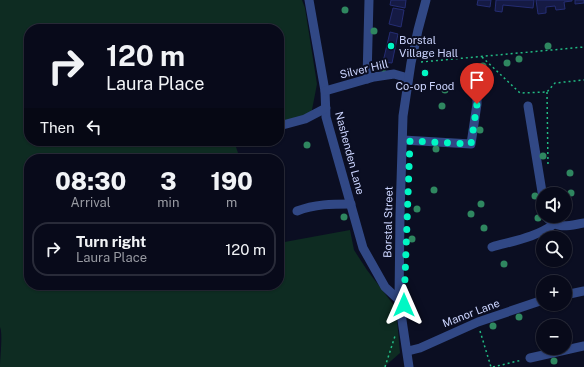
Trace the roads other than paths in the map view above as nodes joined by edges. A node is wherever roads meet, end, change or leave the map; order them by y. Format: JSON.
{"nodes":[{"id":1,"x":308,"y":0,"type":"edge"},
{"id":2,"x":369,"y":0,"type":"edge"},
{"id":3,"x":426,"y":0,"type":"edge"},
{"id":4,"x":408,"y":78,"type":"junction"},
{"id":5,"x":367,"y":79,"type":"junction"},
{"id":6,"x":325,"y":91,"type":"junction"},
{"id":7,"x":477,"y":92,"type":"dead end"},
{"id":8,"x":528,"y":106,"type":"dead end"},
{"id":9,"x":326,"y":108,"type":"junction"},
{"id":10,"x":284,"y":125,"type":"edge"},
{"id":11,"x":403,"y":140,"type":"junction"},
{"id":12,"x":541,"y":187,"type":"edge"},
{"id":13,"x":351,"y":204,"type":"junction"},
{"id":14,"x":297,"y":212,"type":"dead end"},
{"id":15,"x":584,"y":223,"type":"edge"},
{"id":16,"x":554,"y":224,"type":"joint"},
{"id":17,"x":492,"y":247,"type":"dead end"},
{"id":18,"x":584,"y":291,"type":"edge"},
{"id":19,"x":572,"y":294,"type":"edge"},
{"id":20,"x":399,"y":300,"type":"junction"},
{"id":21,"x":536,"y":302,"type":"edge"},
{"id":22,"x":584,"y":346,"type":"edge"},
{"id":23,"x":408,"y":351,"type":"junction"},
{"id":24,"x":530,"y":358,"type":"road end"},
{"id":25,"x":410,"y":367,"type":"edge"}],
"edges":[{"from":1,"to":6,"type":"street","name":"Nashenden Lane"},
{"from":2,"to":5,"type":"street"},
{"from":3,"to":4,"type":"street","name":"Borstal Street"},
{"from":4,"to":5,"type":"street","name":"Silver Hill"},
{"from":4,"to":11,"type":"street","name":"Borstal Street"},
{"from":5,"to":6,"type":"street","name":"Silver Hill"},
{"from":6,"to":9,"type":"street","name":"Nashenden Lane"},
{"from":7,"to":11,"type":"street"},
{"from":8,"to":12,"type":"street"},
{"from":9,"to":10,"type":"street"},
{"from":9,"to":13,"type":"street","name":"Nashenden Lane"},
{"from":11,"to":20,"type":"street","name":"Borstal Street"},
{"from":13,"to":14,"type":"street"},
{"from":13,"to":20,"type":"street","name":"Nashenden Lane"},
{"from":15,"to":16,"type":"street"},
{"from":16,"to":17,"type":"street"},
{"from":18,"to":19,"type":"street"},
{"from":20,"to":23,"type":"street","name":"Borstal Street"},
{"from":21,"to":23,"type":"street","name":"Manor Lane"},
{"from":22,"to":24,"type":"street"},
{"from":23,"to":25,"type":"street","name":"Borstal Street"}]}
